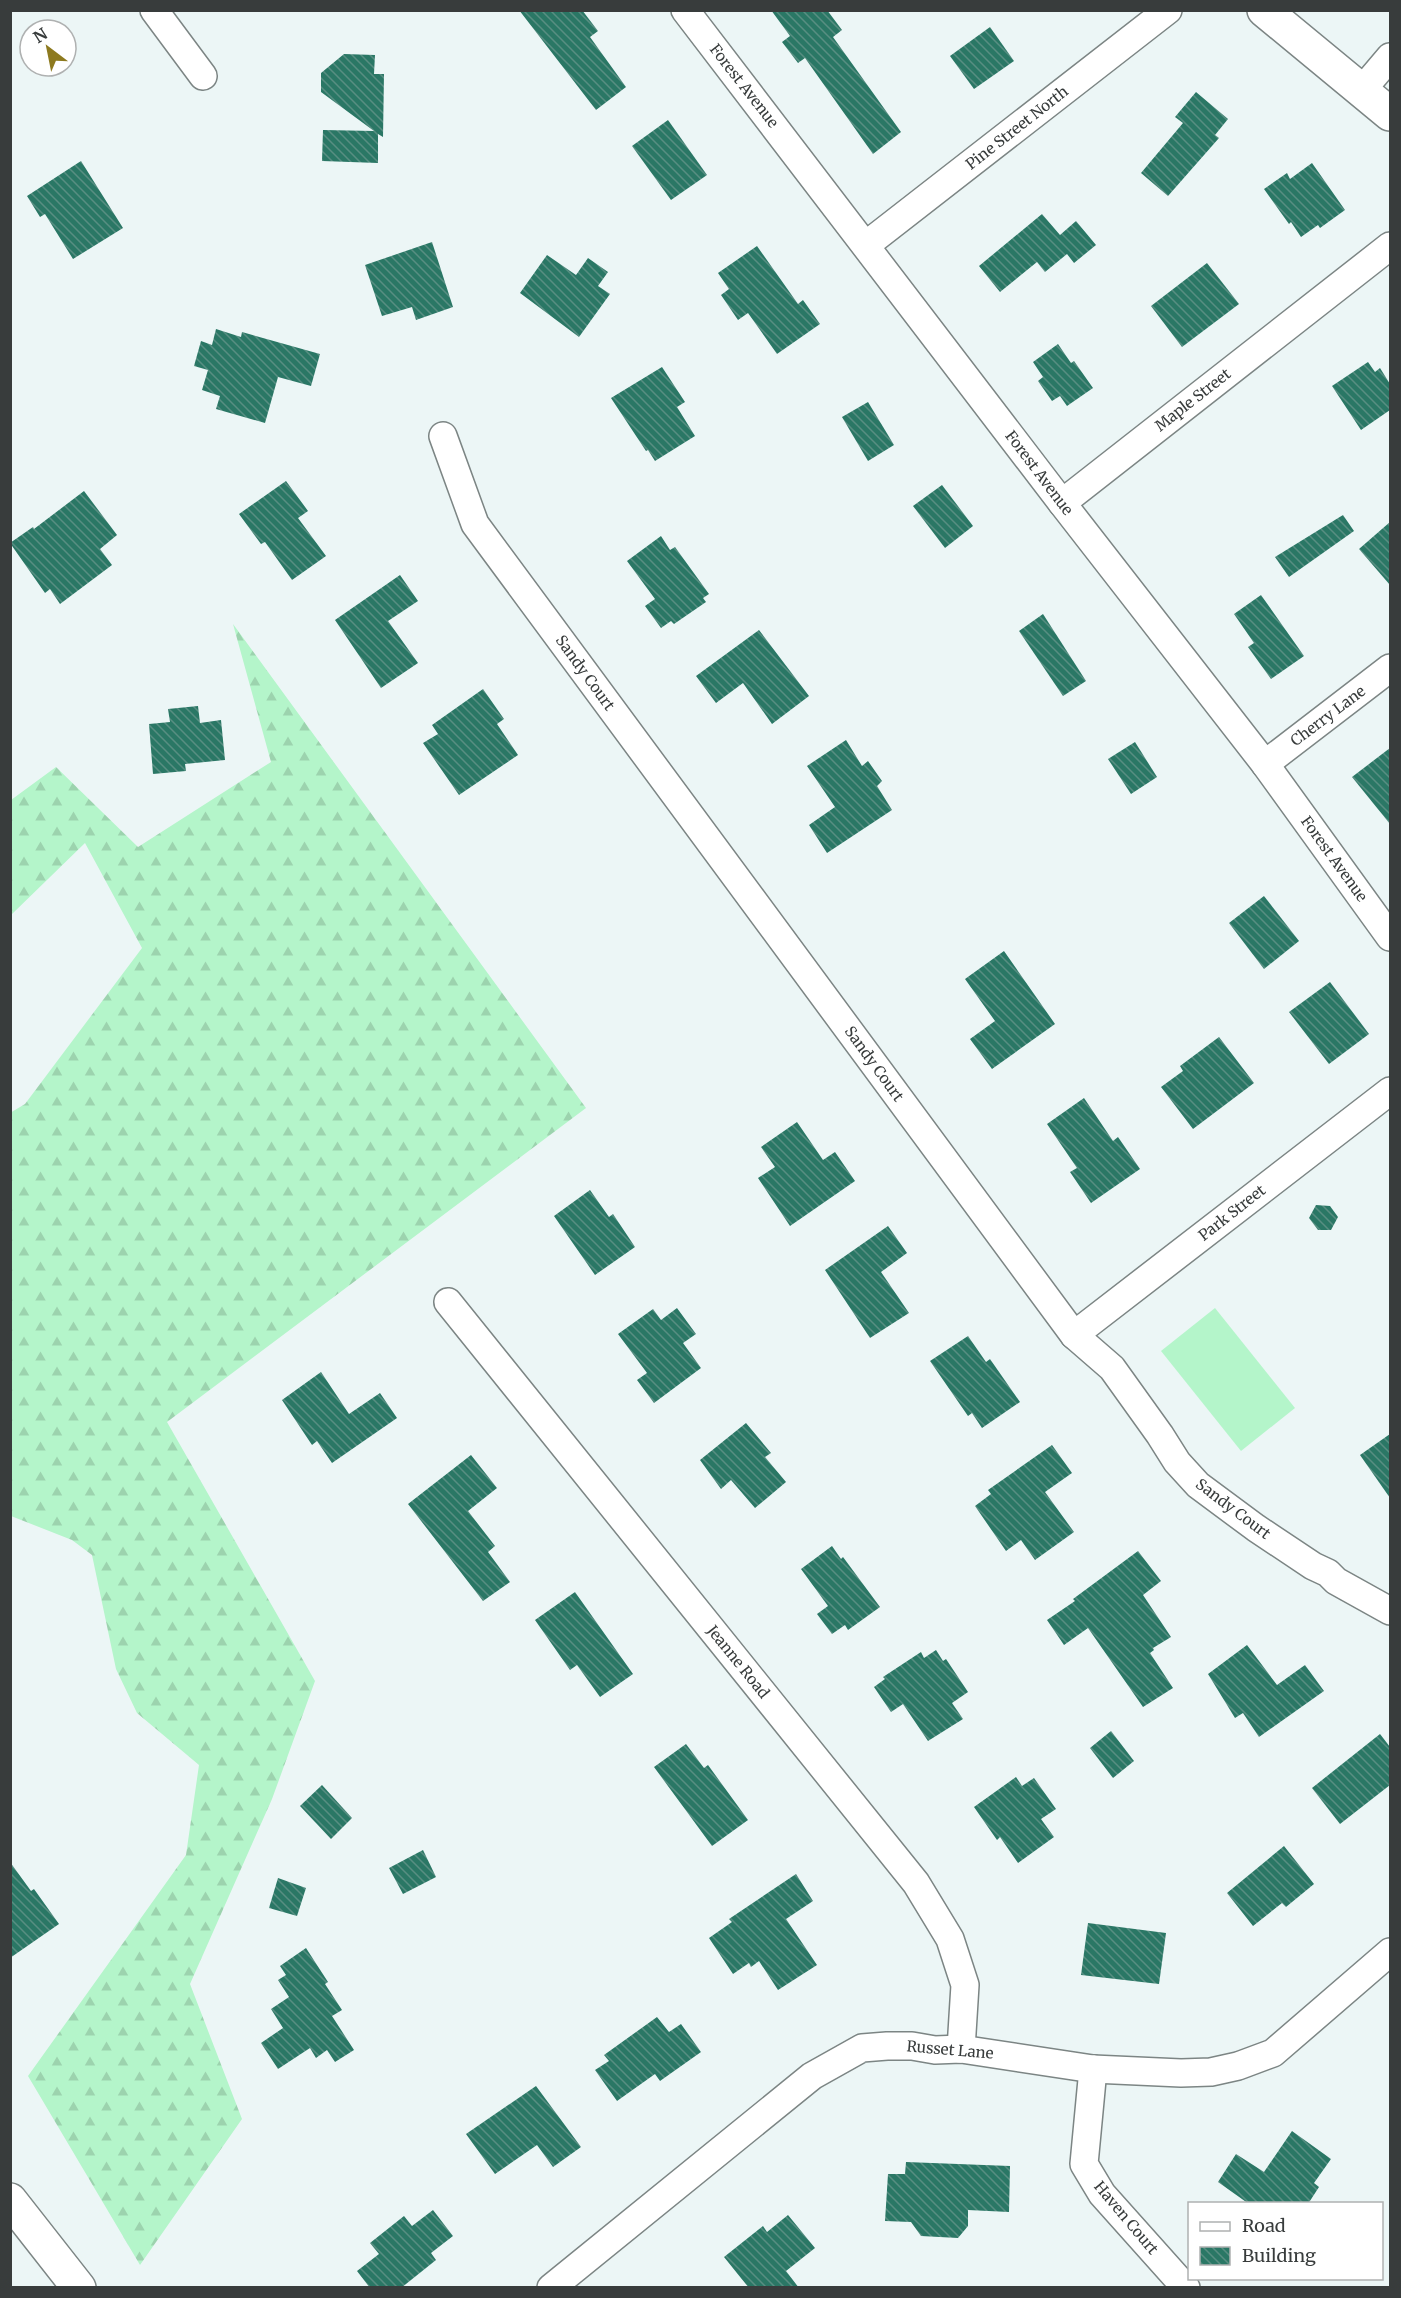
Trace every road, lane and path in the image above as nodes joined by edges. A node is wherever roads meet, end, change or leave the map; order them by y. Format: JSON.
{"nodes":[{"id":1,"x":154,"y":10,"type":"edge"},
{"id":2,"x":685,"y":10,"type":"edge"},
{"id":3,"x":1168,"y":10,"type":"edge"},
{"id":4,"x":1264,"y":10,"type":"edge"},
{"id":5,"x":1390,"y":57,"type":"edge"},
{"id":6,"x":203,"y":76,"type":"dead end"},
{"id":7,"x":1362,"y":90,"type":"junction"},
{"id":8,"x":1390,"y":114,"type":"edge"},
{"id":9,"x":866,"y":245,"type":"junction"},
{"id":10,"x":1390,"y":246,"type":"edge"},
{"id":11,"x":443,"y":436,"type":"dead end"},
{"id":12,"x":1062,"y":503,"type":"junction"},
{"id":13,"x":1390,"y":668,"type":"edge"},
{"id":14,"x":1265,"y":764,"type":"junction"},
{"id":15,"x":1390,"y":937,"type":"edge"},
{"id":16,"x":1390,"y":1091,"type":"edge"},
{"id":17,"x":448,"y":1302,"type":"dead end"},
{"id":18,"x":1074,"y":1335,"type":"junction"},
{"id":19,"x":1390,"y":1611,"type":"edge"},
{"id":20,"x":1390,"y":1952,"type":"edge"},
{"id":21,"x":961,"y":2049,"type":"junction"},
{"id":22,"x":1093,"y":2069,"type":"junction"},
{"id":23,"x":10,"y":2200,"type":"edge"},
{"id":24,"x":79,"y":2288,"type":"edge"},
{"id":25,"x":551,"y":2288,"type":"edge"},
{"id":26,"x":1186,"y":2288,"type":"edge"}],
"edges":[{"from":1,"to":6,"type":"street"},
{"from":2,"to":9,"type":"street","name":"Forest Avenue"},
{"from":3,"to":9,"type":"street","name":"Pine Street North"},
{"from":4,"to":7,"type":"main road"},
{"from":5,"to":7,"type":"street"},
{"from":7,"to":8,"type":"main road"},
{"from":9,"to":12,"type":"street","name":"Forest Avenue"},
{"from":10,"to":12,"type":"street","name":"Maple Street"},
{"from":11,"to":18,"type":"street","name":"Sandy Court"},
{"from":12,"to":14,"type":"street","name":"Forest Avenue"},
{"from":13,"to":14,"type":"street","name":"Cherry Lane"},
{"from":14,"to":15,"type":"street","name":"Forest Avenue"},
{"from":16,"to":18,"type":"street","name":"Park Street"},
{"from":17,"to":21,"type":"street","name":"Jeanne Road"},
{"from":18,"to":19,"type":"street","name":"Sandy Court"},
{"from":20,"to":22,"type":"street","name":"Russet Lane"},
{"from":21,"to":22,"type":"street","name":"Russet Lane"},
{"from":21,"to":25,"type":"street","name":"Russet Lane"},
{"from":22,"to":26,"type":"street","name":"Haven Court"},
{"from":23,"to":24,"type":"main road"}]}
